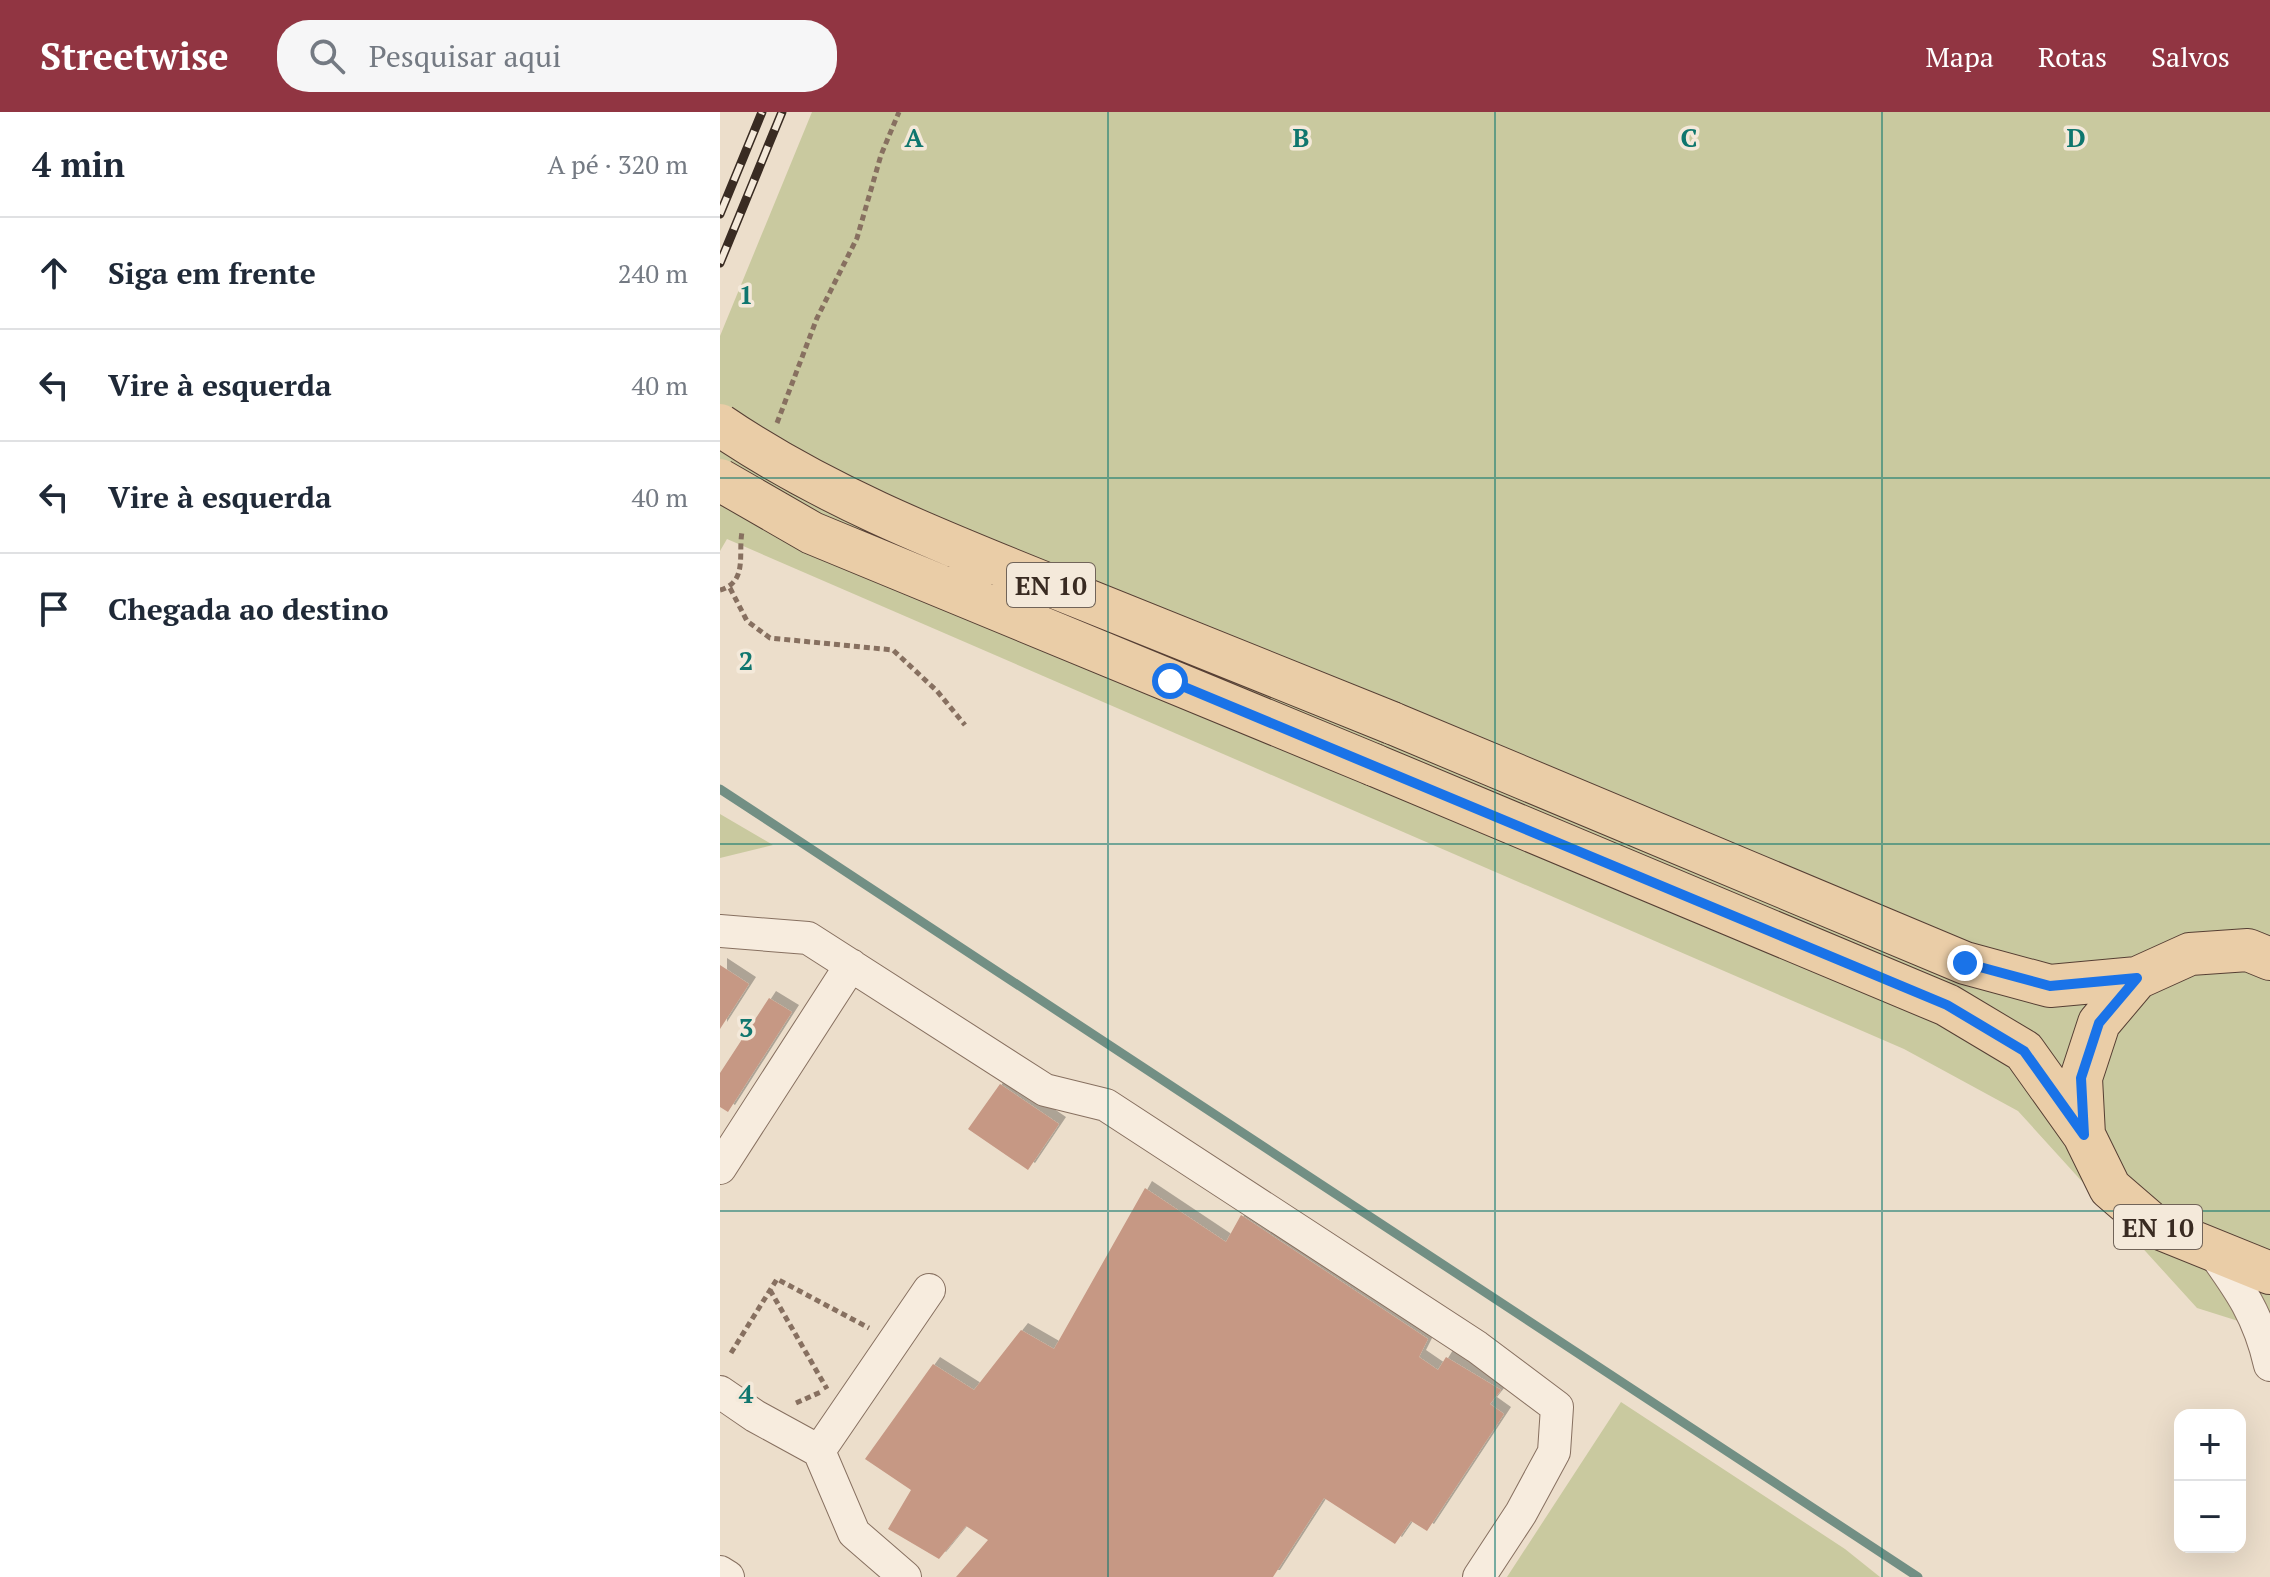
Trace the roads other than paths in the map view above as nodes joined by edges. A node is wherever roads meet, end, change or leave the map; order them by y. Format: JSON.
{"nodes":[{"id":1,"x":720,"y":425,"type":"edge"},
{"id":2,"x":720,"y":480,"type":"edge"},
{"id":3,"x":720,"y":931,"type":"edge"},
{"id":4,"x":2270,"y":959,"type":"edge"},
{"id":5,"x":851,"y":965,"type":"junction"},
{"id":6,"x":2137,"y":978,"type":"junction"},
{"id":7,"x":2084,"y":1135,"type":"junction"},
{"id":8,"x":720,"y":1168,"type":"edge"},
{"id":9,"x":2211,"y":1249,"type":"junction"},
{"id":10,"x":2270,"y":1273,"type":"edge"},
{"id":11,"x":929,"y":1290,"type":"dead end"},
{"id":12,"x":2270,"y":1365,"type":"edge"},
{"id":13,"x":720,"y":1392,"type":"edge"},
{"id":14,"x":819,"y":1451,"type":"junction"},
{"id":15,"x":720,"y":1572,"type":"edge"},
{"id":16,"x":728,"y":1577,"type":"edge"},
{"id":17,"x":905,"y":1577,"type":"edge"},
{"id":18,"x":1479,"y":1577,"type":"edge"}],
"edges":[{"from":1,"to":6,"type":"main road","number":"EN 10","bridge":true},
{"from":2,"to":7,"type":"main road","number":"EN 10","bridge":true},
{"from":3,"to":5,"type":"street"},
{"from":4,"to":6,"type":"main road","number":"EN 10"},
{"from":5,"to":8,"type":"street"},
{"from":5,"to":18,"type":"street"},
{"from":6,"to":7,"type":"main road","number":"EN 10"},
{"from":7,"to":9,"type":"main road","number":"EN 10"},
{"from":9,"to":10,"type":"main road","number":"EN 10"},
{"from":9,"to":12,"type":"street"},
{"from":11,"to":14,"type":"street"},
{"from":13,"to":14,"type":"street"},
{"from":14,"to":17,"type":"street"},
{"from":15,"to":16,"type":"street"}]}
